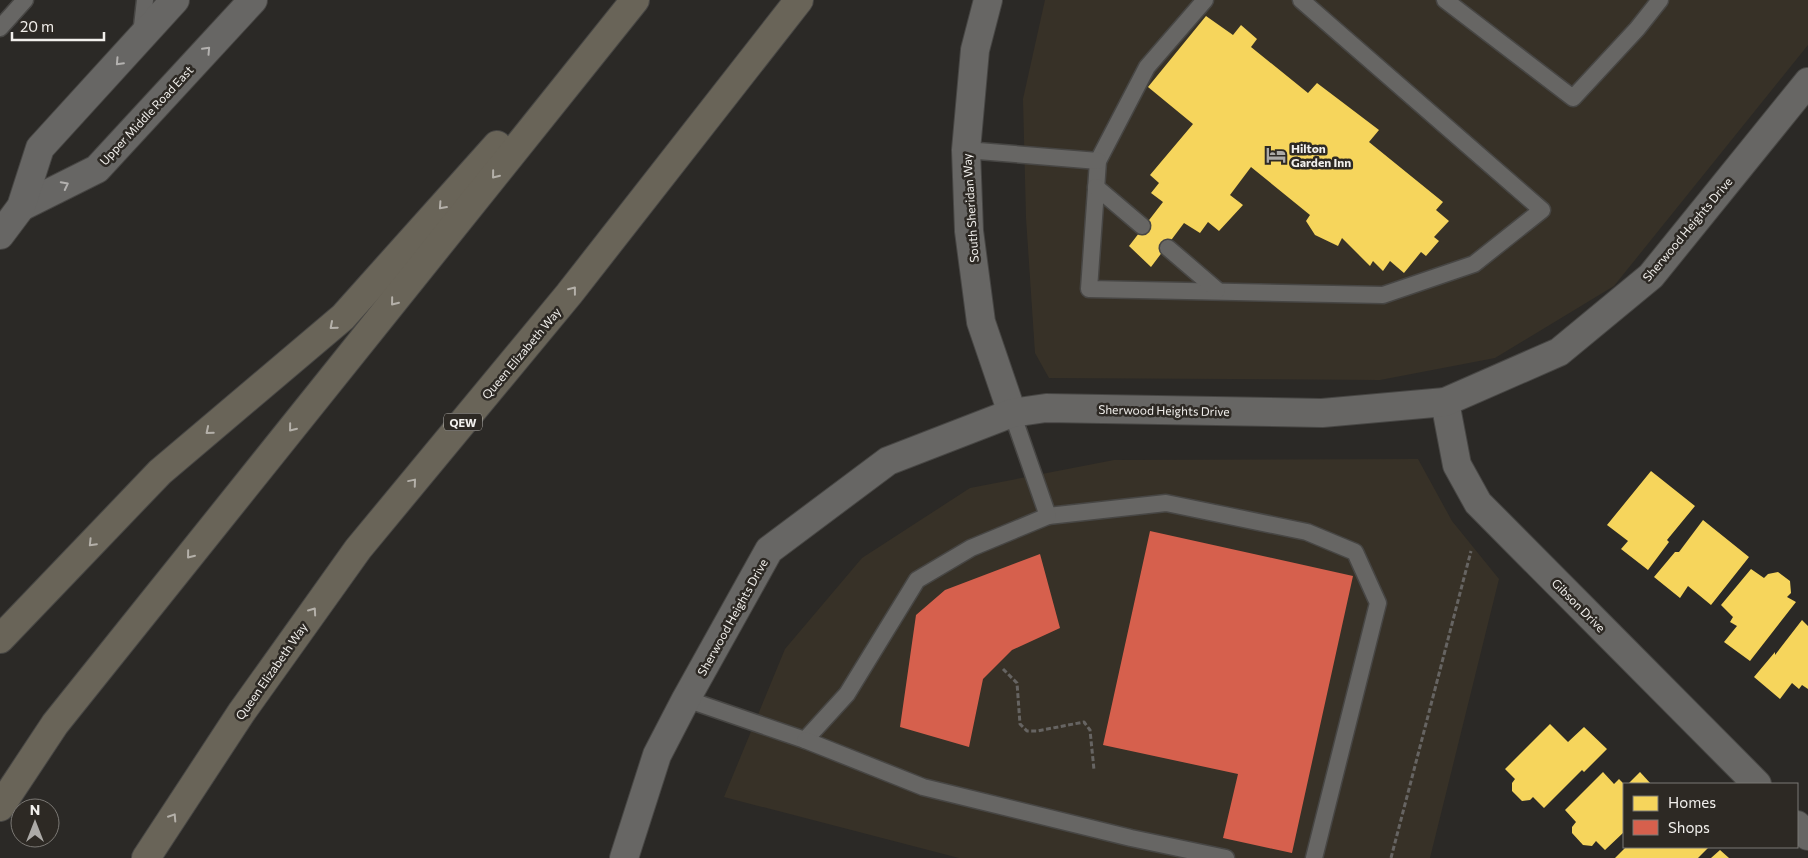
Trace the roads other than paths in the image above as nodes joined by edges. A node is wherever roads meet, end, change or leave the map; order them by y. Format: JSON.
{"nodes":[{"id":1,"x":25,"y":0,"type":"edge"},
{"id":2,"x":145,"y":0,"type":"edge"},
{"id":3,"x":176,"y":0,"type":"edge"},
{"id":4,"x":253,"y":0,"type":"edge"},
{"id":5,"x":627,"y":0,"type":"edge"},
{"id":6,"x":635,"y":0,"type":"edge"},
{"id":7,"x":799,"y":0,"type":"edge"},
{"id":8,"x":988,"y":0,"type":"edge"},
{"id":9,"x":1205,"y":0,"type":"edge"},
{"id":10,"x":1301,"y":0,"type":"edge"},
{"id":11,"x":1445,"y":0,"type":"edge"},
{"id":12,"x":1660,"y":0,"type":"edge"},
{"id":13,"x":0,"y":28,"type":"edge"},
{"id":14,"x":140,"y":40,"type":"junction"},
{"id":15,"x":1808,"y":82,"type":"edge"},
{"id":16,"x":966,"y":150,"type":"junction"},
{"id":17,"x":1098,"y":161,"type":"junction"},
{"id":18,"x":1096,"y":186,"type":"junction"},
{"id":19,"x":22,"y":207,"type":"junction"},
{"id":20,"x":1142,"y":226,"type":"dead end"},
{"id":21,"x":0,"y":235,"type":"edge"},
{"id":22,"x":1168,"y":248,"type":"dead end"},
{"id":23,"x":1217,"y":290,"type":"junction"},
{"id":24,"x":1444,"y":402,"type":"junction"},
{"id":25,"x":1012,"y":413,"type":"junction"},
{"id":26,"x":1048,"y":516,"type":"junction"},
{"id":27,"x":0,"y":639,"type":"edge"},
{"id":28,"x":686,"y":699,"type":"junction"},
{"id":29,"x":805,"y":740,"type":"junction"},
{"id":30,"x":1756,"y":783,"type":"edge"},
{"id":31,"x":0,"y":807,"type":"edge"},
{"id":32,"x":1798,"y":826,"type":"edge"},
{"id":33,"x":1808,"y":836,"type":"edge"},
{"id":34,"x":146,"y":858,"type":"edge"},
{"id":35,"x":624,"y":858,"type":"edge"},
{"id":36,"x":1226,"y":858,"type":"edge"},
{"id":37,"x":1314,"y":858,"type":"edge"}],
"edges":[{"from":1,"to":13,"type":"lane"},
{"from":2,"to":14,"type":"lane"},
{"from":3,"to":14,"type":"street","name":"Upper Middle Road East"},
{"from":19,"to":4,"type":"street","name":"Upper Middle Road East","one_way":true},
{"from":5,"to":27,"type":"highway","one_way":true},
{"from":6,"to":31,"type":"highway","one_way":true},
{"from":34,"to":7,"type":"highway","name":"Queen Elizabeth Way","number":"QEW","one_way":true},
{"from":8,"to":16,"type":"street","name":"South Sheridan Way"},
{"from":9,"to":17,"type":"lane"},
{"from":10,"to":23,"type":"lane"},
{"from":11,"to":12,"type":"lane"},
{"from":14,"to":19,"type":"street","name":"Upper Middle Road East","one_way":true},
{"from":15,"to":24,"type":"street","name":"Sherwood Heights Drive"},
{"from":16,"to":17,"type":"lane"},
{"from":16,"to":25,"type":"street","name":"South Sheridan Way"},
{"from":17,"to":18,"type":"lane"},
{"from":18,"to":20,"type":"lane"},
{"from":18,"to":23,"type":"lane"},
{"from":19,"to":21,"type":"street","name":"Upper Middle Road East"},
{"from":22,"to":23,"type":"lane"},
{"from":24,"to":25,"type":"street","name":"Sherwood Heights Drive"},
{"from":24,"to":30,"type":"street","name":"Gibson Drive"},
{"from":25,"to":26,"type":"lane"},
{"from":25,"to":28,"type":"street","name":"Sherwood Heights Drive"},
{"from":26,"to":29,"type":"lane"},
{"from":26,"to":37,"type":"lane"},
{"from":28,"to":29,"type":"lane"},
{"from":28,"to":35,"type":"street","name":"Sherwood Heights Drive"},
{"from":29,"to":36,"type":"lane"},
{"from":32,"to":33,"type":"street"}]}
